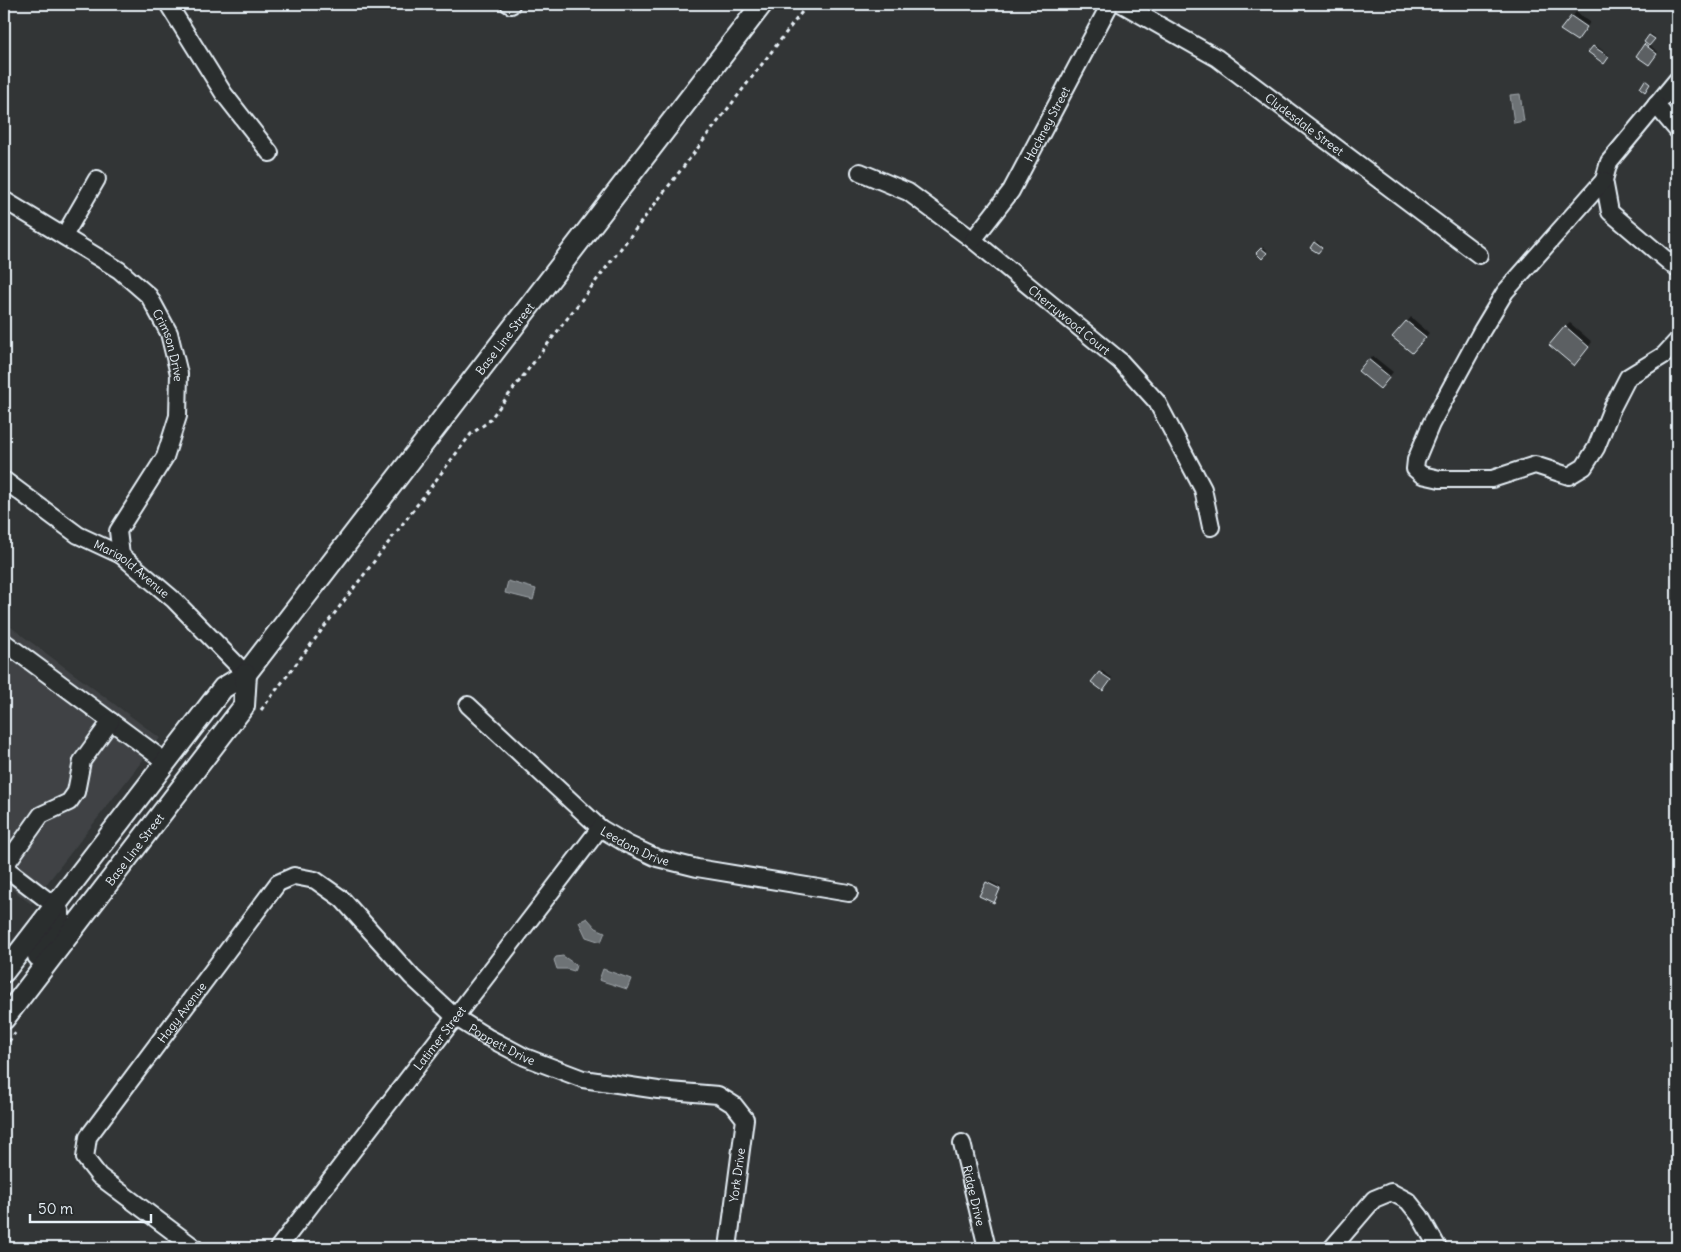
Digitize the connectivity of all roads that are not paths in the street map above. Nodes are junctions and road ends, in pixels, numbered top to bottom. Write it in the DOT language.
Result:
graph roads {
  1 [pos="168,4"];
  2 [pos="762,4"];
  3 [pos="1110,4"];
  4 [pos="1122,4"];
  5 [pos="1677,80"];
  6 [pos="1656,105"];
  7 [pos="1677,130"];
  8 [pos="270,153"];
  9 [pos="860,172"];
  10 [pos="96,179"];
  11 [pos="1604,180"];
  12 [pos="4,200"];
  13 [pos="64,236"];
  14 [pos="973,240"];
  15 [pos="1479,256"];
  16 [pos="1677,269"];
  17 [pos="1677,341"];
  18 [pos="4,480"];
  19 [pos="1211,528"];
  20 [pos="121,555"];
  21 [pos="4,642"];
  22 [pos="246,674"];
  23 [pos="468,705"];
  24 [pos="111,722"];
  25 [pos="166,762"];
  26 [pos="600,828"];
  27 [pos="4,867"];
  28 [pos="294,876"];
  29 [pos="849,893"];
  30 [pos="55,906"];
  31 [pos="4,972"];
  32 [pos="455,1017"];
  33 [pos="8,1023"];
  34 [pos="734,1105"];
  35 [pos="962,1143"];
  36 [pos="195,1248"];
  37 [pos="278,1248"];
  38 [pos="728,1248"];
  39 [pos="987,1248"];
  40 [pos="1332,1248"];
  41 [pos="1438,1248"];
  1 -- 8 [label="street"];
  2 -- 22 [label="main road, Base Line Street"];
  3 -- 14 [label="street, Hackney Street"];
  4 -- 15 [label="street, Clydesdale Street"];
  5 -- 6 [label="street"];
  6 -- 7 [label="street"];
  6 -- 11 [label="street"];
  9 -- 14 [label="street, Cherrywood Court"];
  10 -- 13 [label="street"];
  11 -- 16 [label="street"];
  11 -- 17 [label="street"];
  12 -- 13 [label="street, Crimson Drive"];
  13 -- 20 [label="street, Crimson Drive"];
  14 -- 19 [label="street, Cherrywood Court"];
  18 -- 20 [label="street, Marigold Avenue"];
  20 -- 22 [label="street, Marigold Avenue"];
  21 -- 24 [label="street"];
  22 -- 25 [label="main road, Base Line Street"];
  22 -- 33 [label="main road, Base Line Street"];
  23 -- 26 [label="street, Leedom Drive"];
  24 -- 25 [label="street"];
  24 -- 27 [label="street"];
  25 -- 30 [label="main road, Base Line Street"];
  26 -- 29 [label="street, Leedom Drive"];
  26 -- 32 [label="street, Latimer Street"];
  27 -- 30 [label="street"];
  28 -- 32 [label="street, Poppett Drive"];
  28 -- 36 [label="street, Hagy Avenue"];
  30 -- 31 [label="main road, Base Line Street"];
  30 -- 33 [label="main road"];
  32 -- 34 [label="street, Poppett Drive"];
  32 -- 37 [label="street, Latimer Street"];
  34 -- 38 [label="street, York Drive"];
  35 -- 39 [label="street, Ridge Drive"];
  40 -- 41 [label="street"];
}
